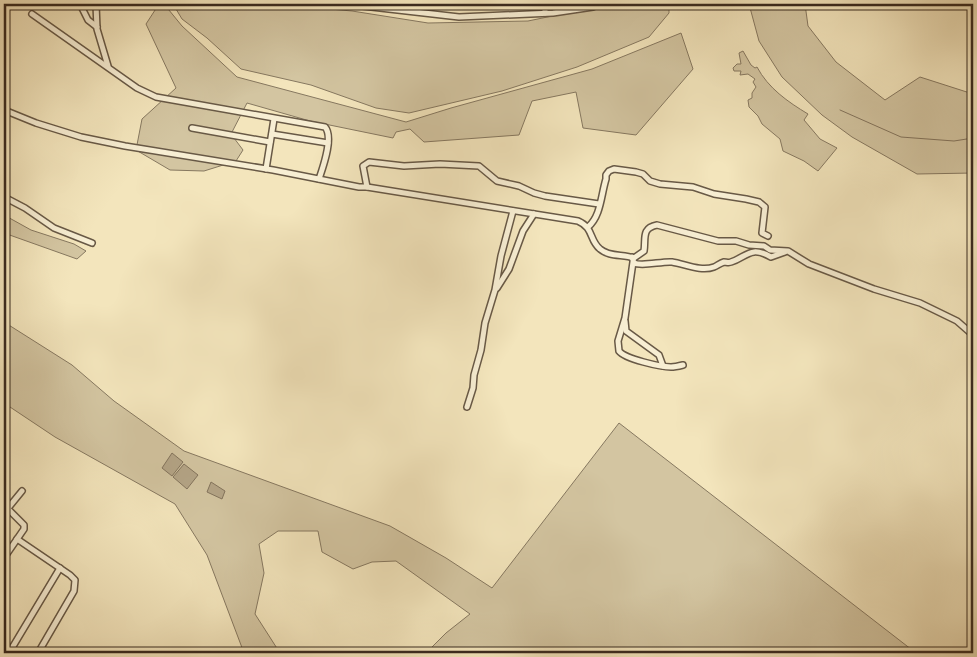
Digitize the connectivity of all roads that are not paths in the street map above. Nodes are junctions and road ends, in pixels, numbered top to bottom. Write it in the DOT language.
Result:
graph roads {
  1 [pos="80,4"];
  2 [pos="96,4"];
  3 [pos="345,4"];
  4 [pos="541,4"];
  5 [pos="598,4"];
  6 [pos="545,13"];
  7 [pos="32,14"];
  8 [pos="97,27"];
  9 [pos="108,66"];
  10 [pos="4,110"];
  11 [pos="274,119"];
  12 [pos="192,128"];
  13 [pos="272,134"];
  14 [pos="270,142"];
  15 [pos="328,143"];
  16 [pos="266,169"];
  17 [pos="319,179"];
  18 [pos="367,187"];
  19 [pos="4,197"];
  20 [pos="599,204"];
  21 [pos="513,211"];
  22 [pos="534,214"];
  23 [pos="588,228"];
  24 [pos="768,236"];
  25 [pos="92,243"];
  26 [pos="788,251"];
  27 [pos="632,260"];
  28 [pos="495,290"];
  29 [pos="625,318"];
  30 [pos="973,335"];
  31 [pos="683,365"];
  32 [pos="663,366"];
  33 [pos="467,407"];
  34 [pos="22,491"];
  35 [pos="6,510"];
  36 [pos="17,539"];
  37 [pos="4,558"];
  38 [pos="60,568"];
  39 [pos="9,653"];
  40 [pos="38,653"];
  1 -- 8 [label="street"];
  2 -- 8 [label="street"];
  3 -- 6 [label="street"];
  4 -- 6 [label="street"];
  5 -- 6 [label="street"];
  7 -- 9 [label="street"];
  8 -- 9 [label="street"];
  9 -- 11 [label="street"];
  10 -- 16 [label="street"];
  11 -- 13 [label="street"];
  11 -- 15 [label="street"];
  12 -- 14 [label="street"];
  13 -- 14 [label="street"];
  13 -- 15 [label="street"];
  14 -- 16 [label="street"];
  15 -- 17 [label="street"];
  16 -- 17 [label="street"];
  17 -- 18 [label="street"];
  18 -- 20 [label="street"];
  18 -- 21 [label="street"];
  19 -- 25 [label="street"];
  20 -- 23 [label="street"];
  20 -- 24 [label="street"];
  21 -- 22 [label="street"];
  21 -- 28 [label="street"];
  22 -- 23 [label="street"];
  22 -- 28 [label="street"];
  23 -- 27 [label="street"];
  26 -- 27 [label="street"];
  26 -- 27 [label="street"];
  26 -- 30 [label="street"];
  27 -- 29 [label="street"];
  28 -- 33 [label="street"];
  29 -- 32 [label="street"];
  29 -- 32 [label="street"];
  31 -- 32 [label="street"];
  34 -- 35 [label="street"];
  35 -- 36 [label="street"];
  36 -- 37 [label="street"];
  36 -- 38 [label="street"];
  38 -- 39 [label="street"];
  38 -- 40 [label="street"];
}
